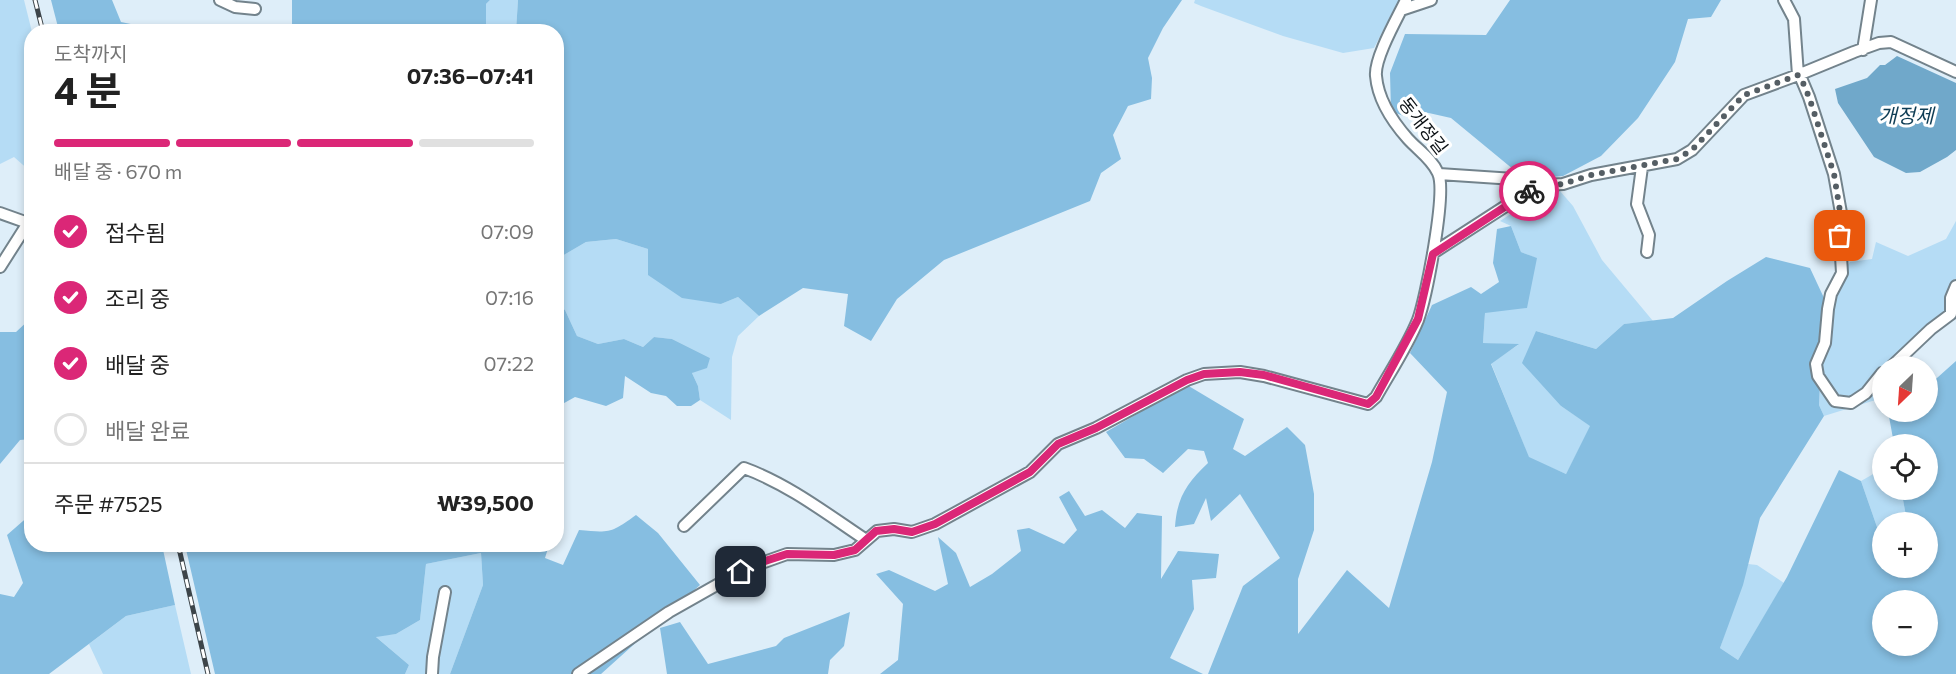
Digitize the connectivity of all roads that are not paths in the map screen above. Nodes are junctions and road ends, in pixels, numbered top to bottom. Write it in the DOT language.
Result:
graph roads {
  1 [pos="220,0"];
  2 [pos="1431,0"];
  3 [pos="1784,0"];
  4 [pos="1871,0"];
  5 [pos="1403,5"];
  6 [pos="255,9"];
  7 [pos="1863,50"];
  8 [pos="1956,72"];
  9 [pos="1798,75"];
  10 [pos="1642,167"];
  11 [pos="1439,174"];
  12 [pos="1545,185"];
  13 [pos="0,213"];
  14 [pos="24,222"];
  15 [pos="24,229"];
  16 [pos="1647,252"];
  17 [pos="1433,254"];
  18 [pos="0,267"];
  19 [pos="1956,286"];
  20 [pos="1903,356"];
  21 [pos="1872,386"];
  22 [pos="684,526"];
  23 [pos="866,540"];
  24 [pos="445,592"];
  25 [pos="432,674"];
  26 [pos="578,674"];
  1 -- 6 [label="street"];
  2 -- 5 [label="street"];
  3 -- 9 [label="street"];
  4 -- 7 [label="street"];
  5 -- 11 [label="street, 동개정길"];
  7 -- 8 [label="street"];
  7 -- 9 [label="street"];
  9 -- 10 [label="street"];
  9 -- 21 [label="street"];
  10 -- 12 [label="street"];
  10 -- 16 [label="street"];
  11 -- 12 [label="street"];
  11 -- 17 [label="street, 동개정길"];
  12 -- 17 [label="street"];
  13 -- 14 [label="street"];
  15 -- 18 [label="street"];
  17 -- 23 [label="street, 동개정길"];
  19 -- 20 [label="street"];
  22 -- 23 [label="street"];
  23 -- 26 [label="street, 동개정길"];
  24 -- 25 [label="street"];
}
